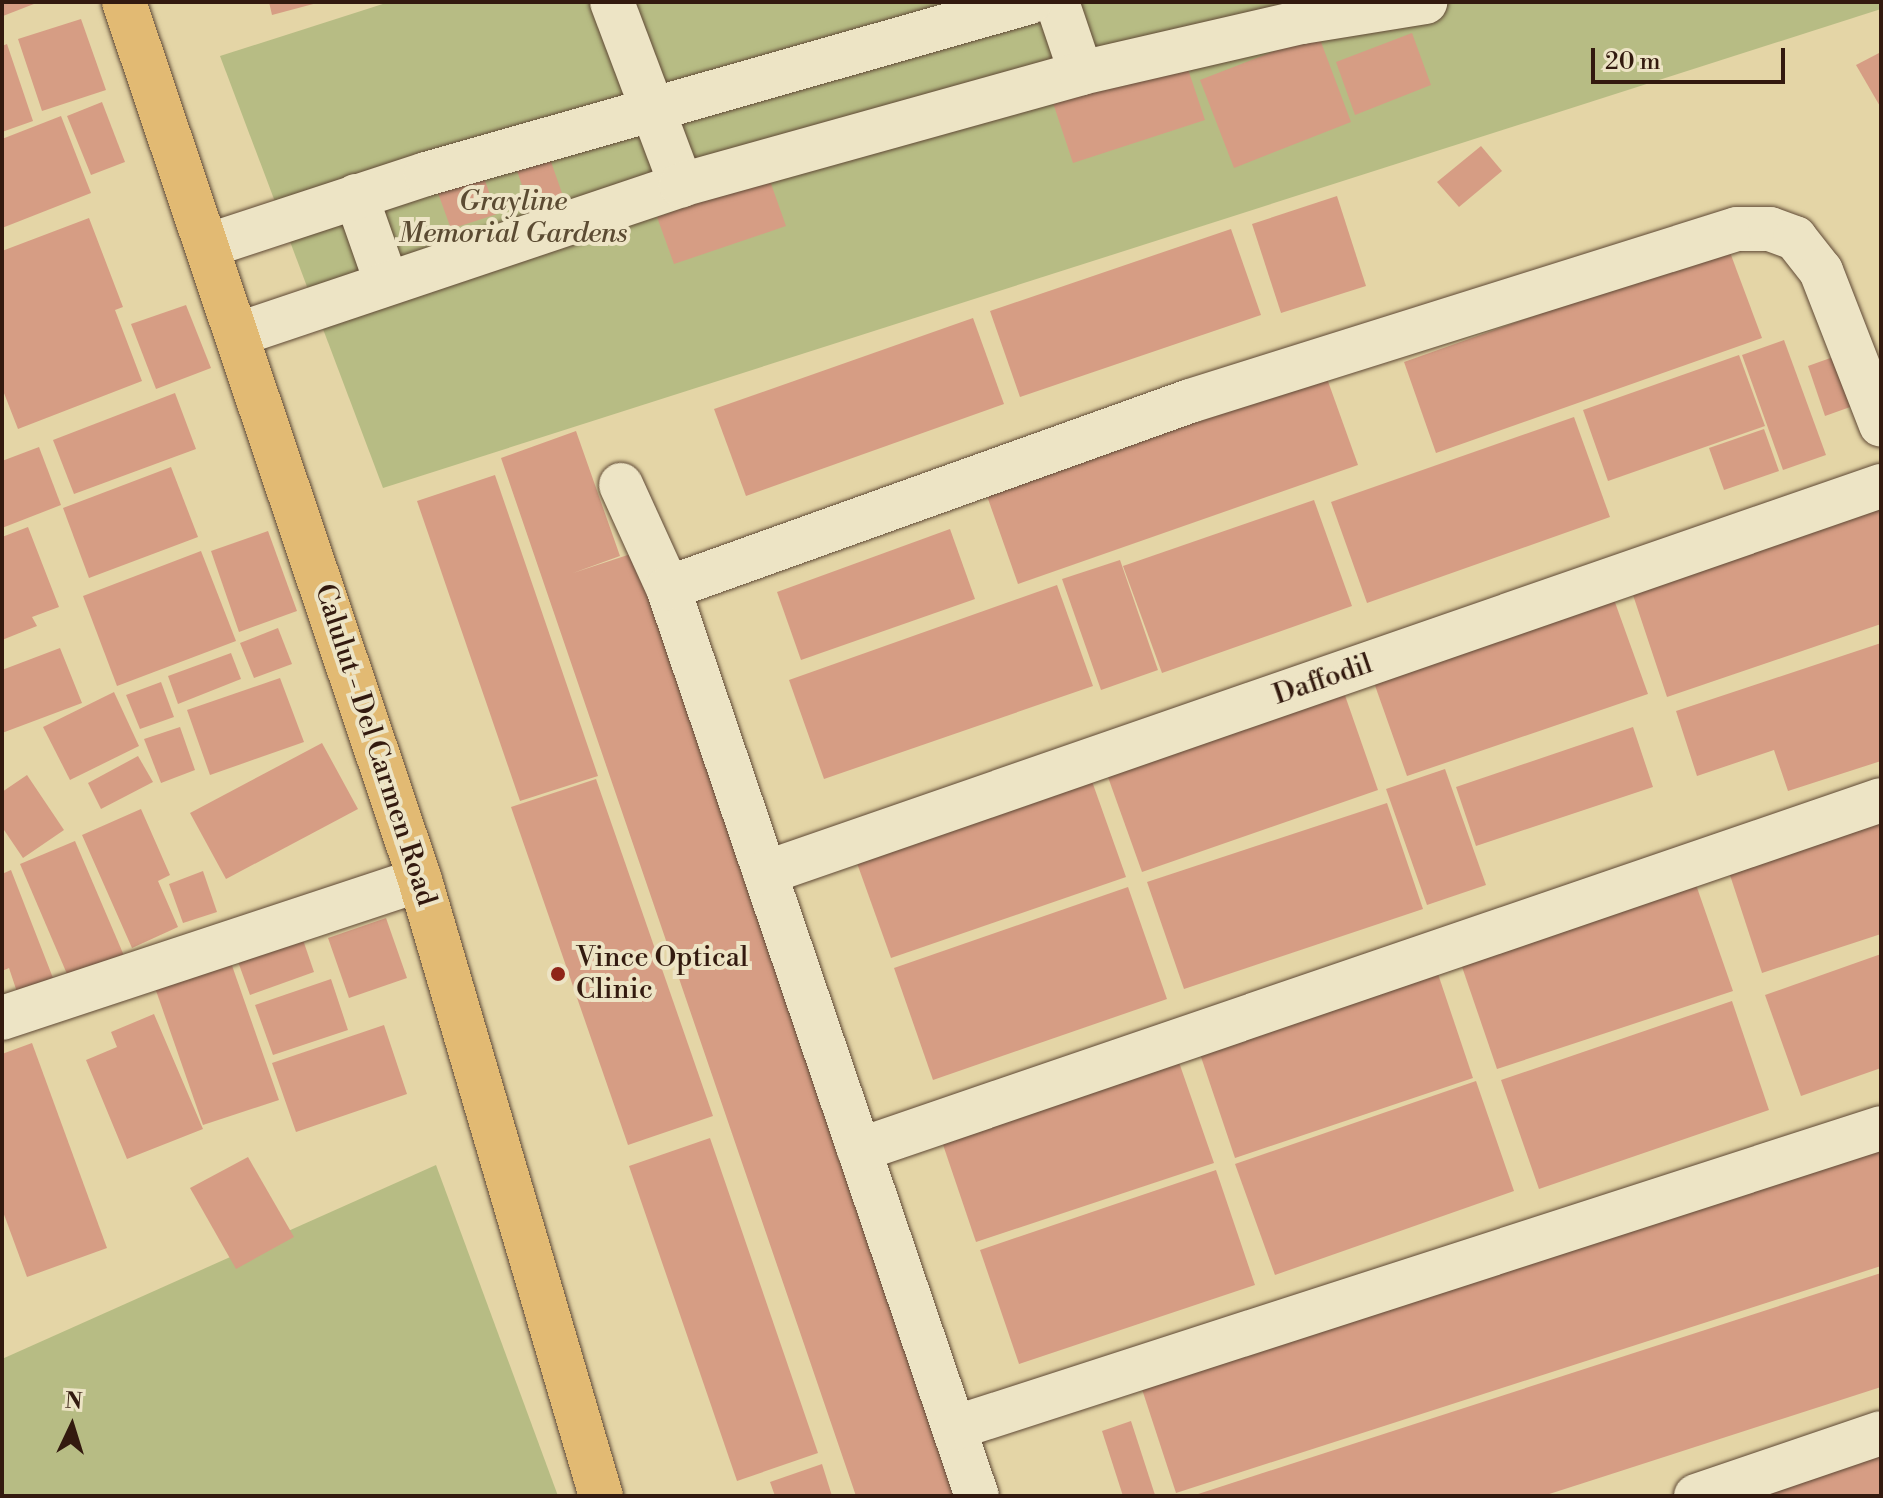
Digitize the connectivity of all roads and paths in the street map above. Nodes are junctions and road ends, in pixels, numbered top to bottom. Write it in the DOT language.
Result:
graph roads {
  1 [pos="124,2"];
  2 [pos="612,2"];
  3 [pos="1030,2"];
  4 [pos="1057,2"];
  5 [pos="1425,2"];
  6 [pos="1298,12"];
  7 [pos="1081,73"];
  8 [pos="651,107"];
  9 [pos="681,185"];
  10 [pos="356,196"];
  11 [pos="210,245"];
  12 [pos="386,281"];
  13 [pos="239,334"];
  14 [pos="1881,425"];
  15 [pos="621,485"];
  16 [pos="1881,486"];
  17 [pos="668,588"];
  18 [pos="1881,800"];
  19 [pos="765,873"];
  20 [pos="420,880"];
  21 [pos="2,1018"];
  22 [pos="1881,1128"];
  23 [pos="859,1150"];
  24 [pos="954,1428"];
  25 [pos="1881,1433"];
  26 [pos="601,1496"];
  27 [pos="977,1496"];
  28 [pos="1696,1496"];
  1 -- 11 [label="main road, Calulut - Del Carmen Road"];
  2 -- 8 [label="street"];
  3 -- 8 [label="street"];
  4 -- 7 [label="street"];
  5 -- 6 [label="street"];
  6 -- 7 [label="street"];
  7 -- 9 [label="street"];
  8 -- 9 [label="street"];
  8 -- 10 [label="street"];
  9 -- 12 [label="street"];
  10 -- 11 [label="street"];
  10 -- 12 [label="street"];
  11 -- 13 [label="main road, Calulut - Del Carmen Road"];
  12 -- 13 [label="street"];
  13 -- 20 [label="main road, Calulut - Del Carmen Road"];
  14 -- 17 [label="street"];
  15 -- 17 [label="street"];
  16 -- 19 [label="street, Daffodil"];
  17 -- 19 [label="street"];
  18 -- 23 [label="street"];
  19 -- 23 [label="street"];
  20 -- 21 [label="street"];
  20 -- 26 [label="main road, Calulut - Del Carmen Road"];
  22 -- 24 [label="street"];
  23 -- 24 [label="street"];
  24 -- 27 [label="street"];
  25 -- 28 [label="street"];
}
